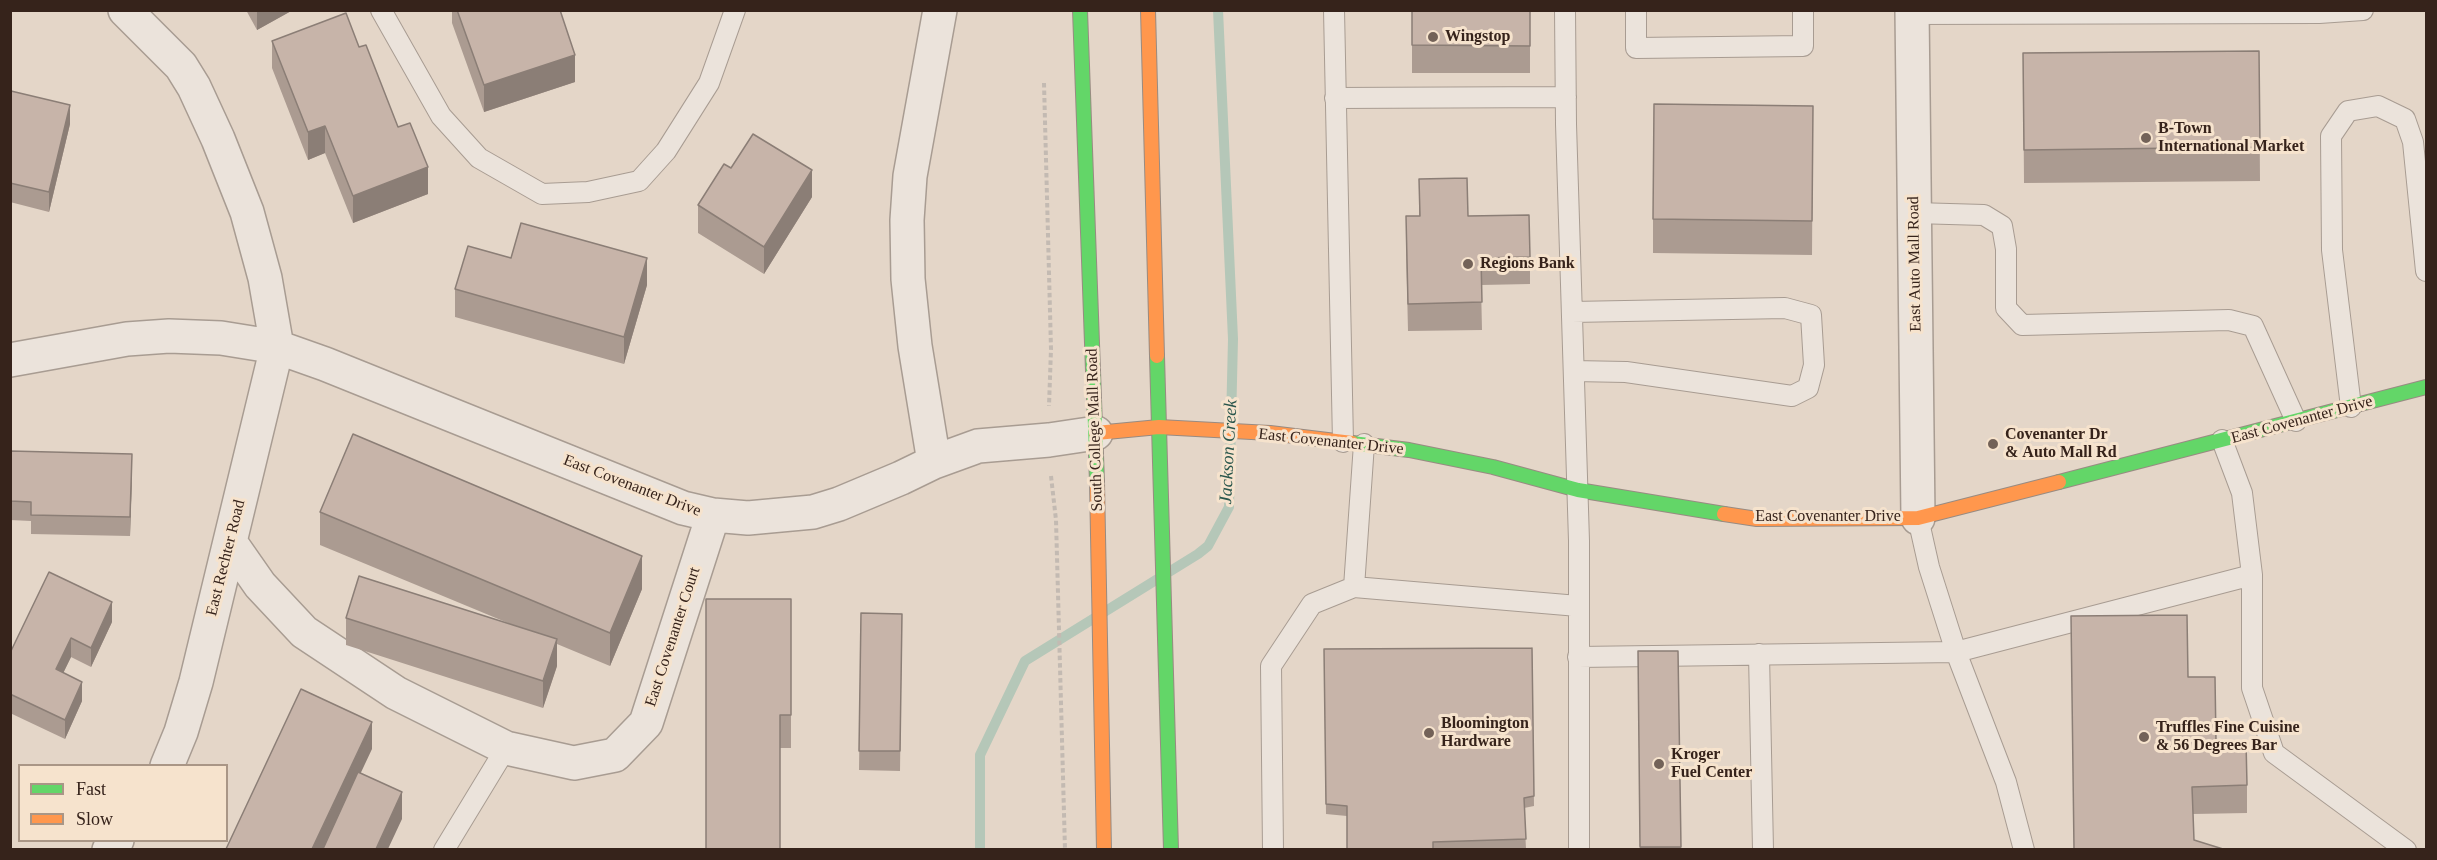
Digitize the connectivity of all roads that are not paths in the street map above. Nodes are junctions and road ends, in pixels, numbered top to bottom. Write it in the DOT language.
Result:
graph roads {
  1 [pos="125,10"];
  2 [pos="381,10"];
  3 [pos="735,10"];
  4 [pos="940,10"];
  5 [pos="1080,10"];
  6 [pos="1148,10"];
  7 [pos="1334,10"];
  8 [pos="1565,10"];
  9 [pos="1636,10"];
  10 [pos="1803,10"];
  11 [pos="2363,10"];
  12 [pos="1912,12"];
  13 [pos="1566,97"];
  14 [pos="1335,98"];
  15 [pos="1915,213"];
  16 [pos="2426,265"];
  17 [pos="2427,271"];
  18 [pos="1572,312"];
  19 [pos="277,347"];
  20 [pos="10,360"];
  21 [pos="1574,371"];
  22 [pos="2427,387"];
  23 [pos="2351,407"];
  24 [pos="2296,421"];
  25 [pos="1159,426"];
  26 [pos="1096,433"];
  27 [pos="2222,440"];
  28 [pos="1343,442"];
  29 [pos="1364,444"];
  30 [pos="934,462"];
  31 [pos="1578,490"];
  32 [pos="713,516"];
  33 [pos="1918,518"];
  34 [pos="230,542"];
  35 [pos="2252,575"];
  36 [pos="1354,586"];
  37 [pos="1578,606"];
  38 [pos="1956,652"];
  39 [pos="1759,654"];
  40 [pos="1578,657"];
  41 [pos="506,748"];
  42 [pos="167,764"];
  43 [pos="444,849"];
  44 [pos="1104,849"];
  45 [pos="1172,849"];
  46 [pos="1273,849"];
  47 [pos="1579,849"];
  48 [pos="1763,849"];
  49 [pos="2024,849"];
  50 [pos="2406,849"];
  1 -- 19 [label="street"];
  2 -- 3 [label="lane"];
  4 -- 30 [label="street"];
  5 -- 26 [label="main road, South College Mall Road"];
  6 -- 25 [label="main road"];
  7 -- 14 [label="lane"];
  8 -- 13 [label="lane"];
  9 -- 10 [label="lane"];
  11 -- 12 [label="lane"];
  12 -- 15 [label="street, East Auto Mall Road"];
  13 -- 14 [label="lane"];
  13 -- 18 [label="lane"];
  14 -- 28 [label="lane"];
  15 -- 24 [label="lane"];
  15 -- 33 [label="street, East Auto Mall Road"];
  16 -- 17 [label="lane"];
  16 -- 23 [label="lane"];
  18 -- 21 [label="lane"];
  18 -- 21 [label="lane"];
  19 -- 20 [label="street, East Covenanter Drive"];
  19 -- 32 [label="street, East Covenanter Drive"];
  19 -- 34 [label="street, East Rechter Road"];
  21 -- 31 [label="lane"];
  22 -- 23 [label="main road, East Covenanter Drive"];
  23 -- 24 [label="main road, East Covenanter Drive"];
  24 -- 27 [label="main road, East Covenanter Drive"];
  25 -- 26 [label="main road, East Covenanter Drive"];
  25 -- 28 [label="main road, East Covenanter Drive"];
  25 -- 45 [label="main road"];
  26 -- 30 [label="street, East Covenanter Drive"];
  26 -- 44 [label="main road, South College Mall Road"];
  27 -- 33 [label="main road, East Covenanter Drive"];
  27 -- 35 [label="lane"];
  28 -- 29 [label="main road, East Covenanter Drive"];
  29 -- 31 [label="main road, East Covenanter Drive"];
  29 -- 36 [label="lane"];
  30 -- 32 [label="street, East Covenanter Drive"];
  31 -- 33 [label="main road, East Covenanter Drive"];
  31 -- 37 [label="lane"];
  32 -- 41 [label="street, East Covenanter Court"];
  33 -- 38 [label="lane"];
  34 -- 41 [label="street, East Covenanter Court"];
  34 -- 42 [label="street, East Rechter Road"];
  35 -- 38 [label="lane"];
  35 -- 50 [label="lane"];
  36 -- 37 [label="lane"];
  36 -- 46 [label="lane"];
  37 -- 40 [label="lane"];
  38 -- 39 [label="lane"];
  38 -- 49 [label="lane"];
  39 -- 40 [label="lane"];
  39 -- 48 [label="lane"];
  40 -- 47 [label="lane"];
  41 -- 43 [label="lane"];
}
